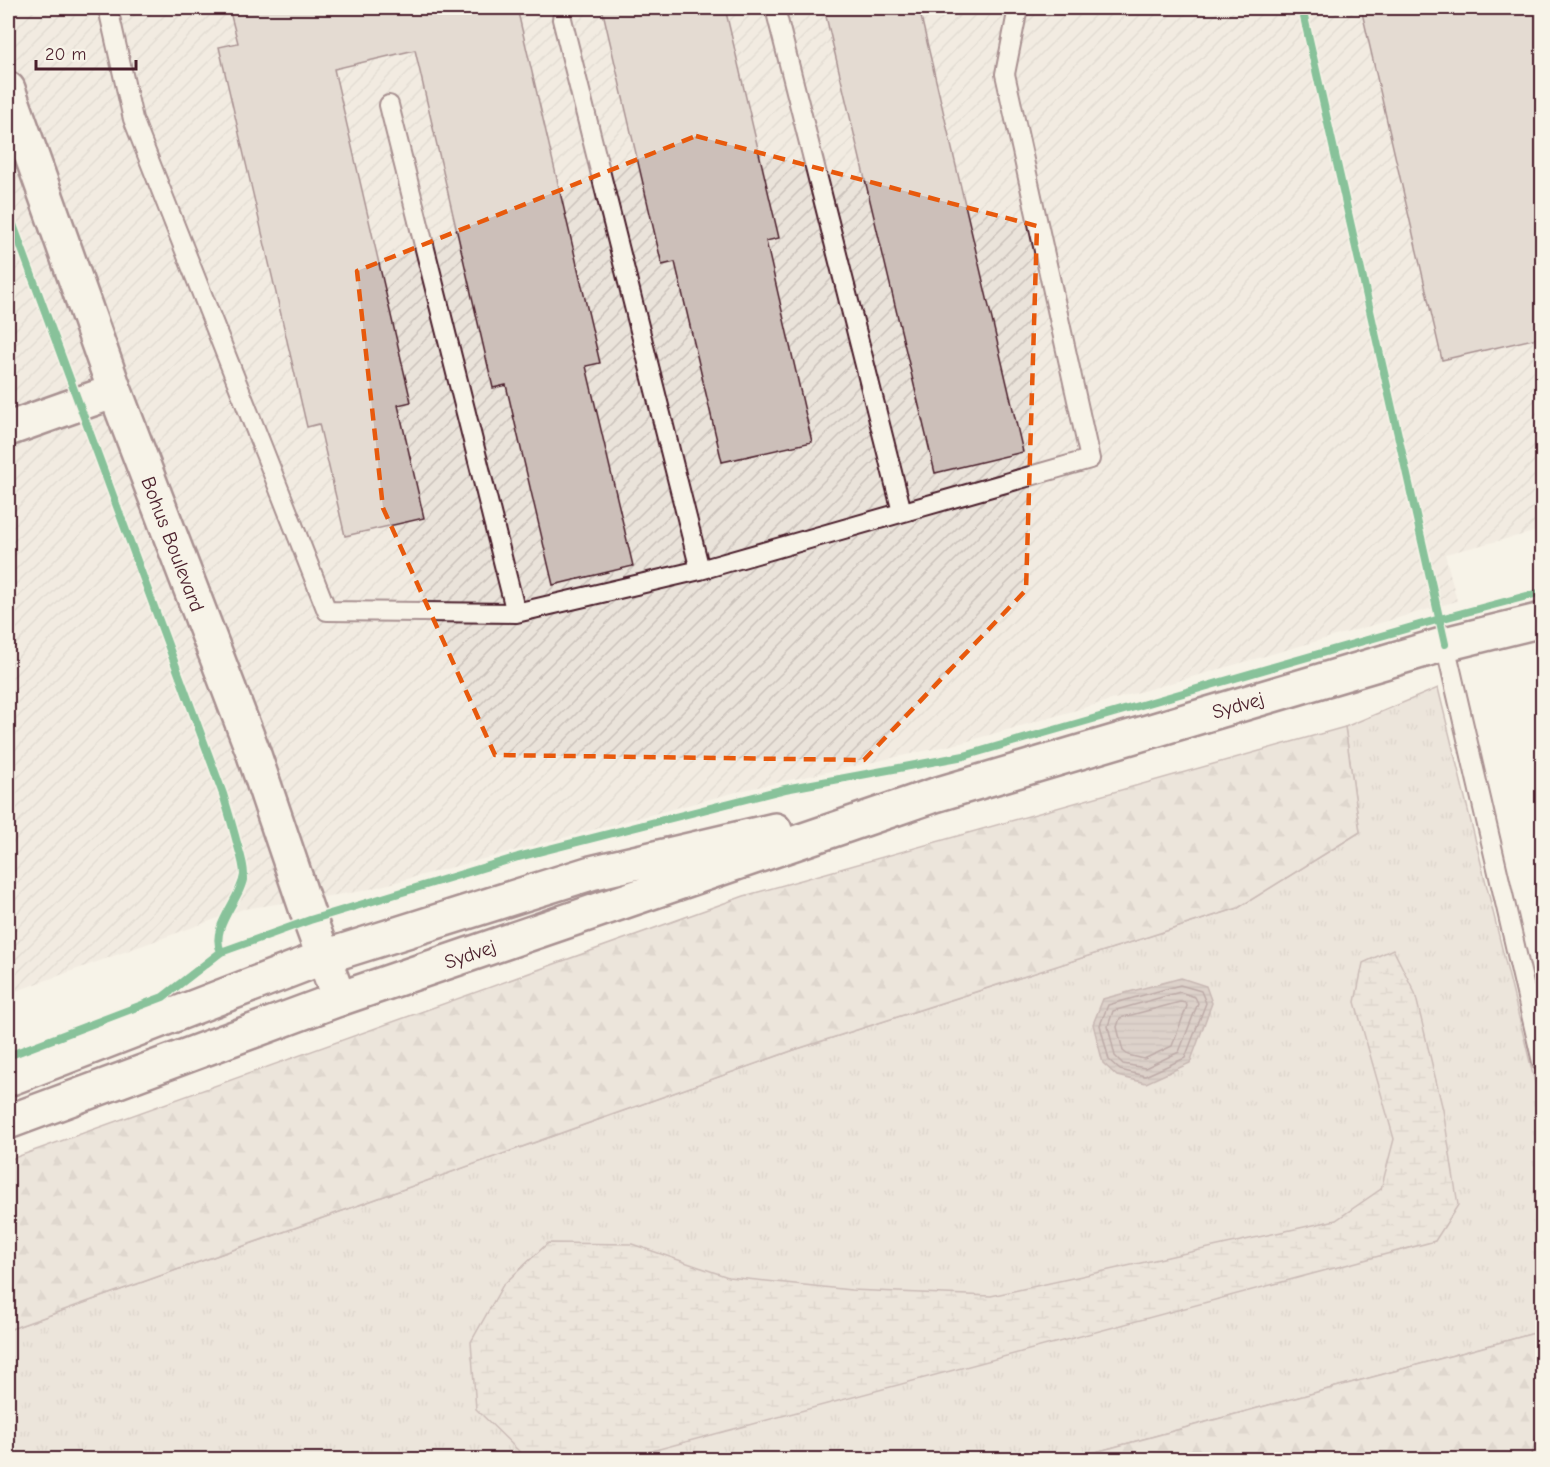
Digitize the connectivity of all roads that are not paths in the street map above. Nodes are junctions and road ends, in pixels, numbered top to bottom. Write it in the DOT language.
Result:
graph roads {
  1 [pos="108,8"];
  2 [pos="775,8"];
  3 [pos="1018,8"];
  4 [pos="562,19"];
  5 [pos="8,89"];
  6 [pos="389,105"];
  7 [pos="115,391"];
  8 [pos="8,429"];
  9 [pos="902,512"];
  10 [pos="700,570"];
  11 [pos="516,614"];
  12 [pos="1542,620"];
  13 [pos="1445,644"];
  14 [pos="935,795"];
  15 [pos="324,957"];
  16 [pos="339,999"];
  17 [pos="1542,1062"];
  18 [pos="8,1079"];
  19 [pos="8,1122"];
  1 -- 11 [label="lane"];
  2 -- 9 [label="lane"];
  3 -- 9 [label="lane"];
  4 -- 10 [label="lane"];
  5 -- 7 [label="main road, Bohus Boulevard"];
  6 -- 11 [label="lane"];
  7 -- 8 [label="main road"];
  7 -- 15 [label="main road, Bohus Boulevard"];
  9 -- 10 [label="lane"];
  10 -- 11 [label="lane"];
  12 -- 13 [label="main road, Sydvej"];
  13 -- 14 [label="main road, Sydvej"];
  13 -- 17 [label="lane"];
  14 -- 15 [label="main road, Sydvej"];
  14 -- 16 [label="main road, Sydvej"];
  15 -- 16 [label="main road, Bohus Boulevard"];
  15 -- 18 [label="main road, Sydvej"];
  16 -- 19 [label="main road, Sydvej"];
}
